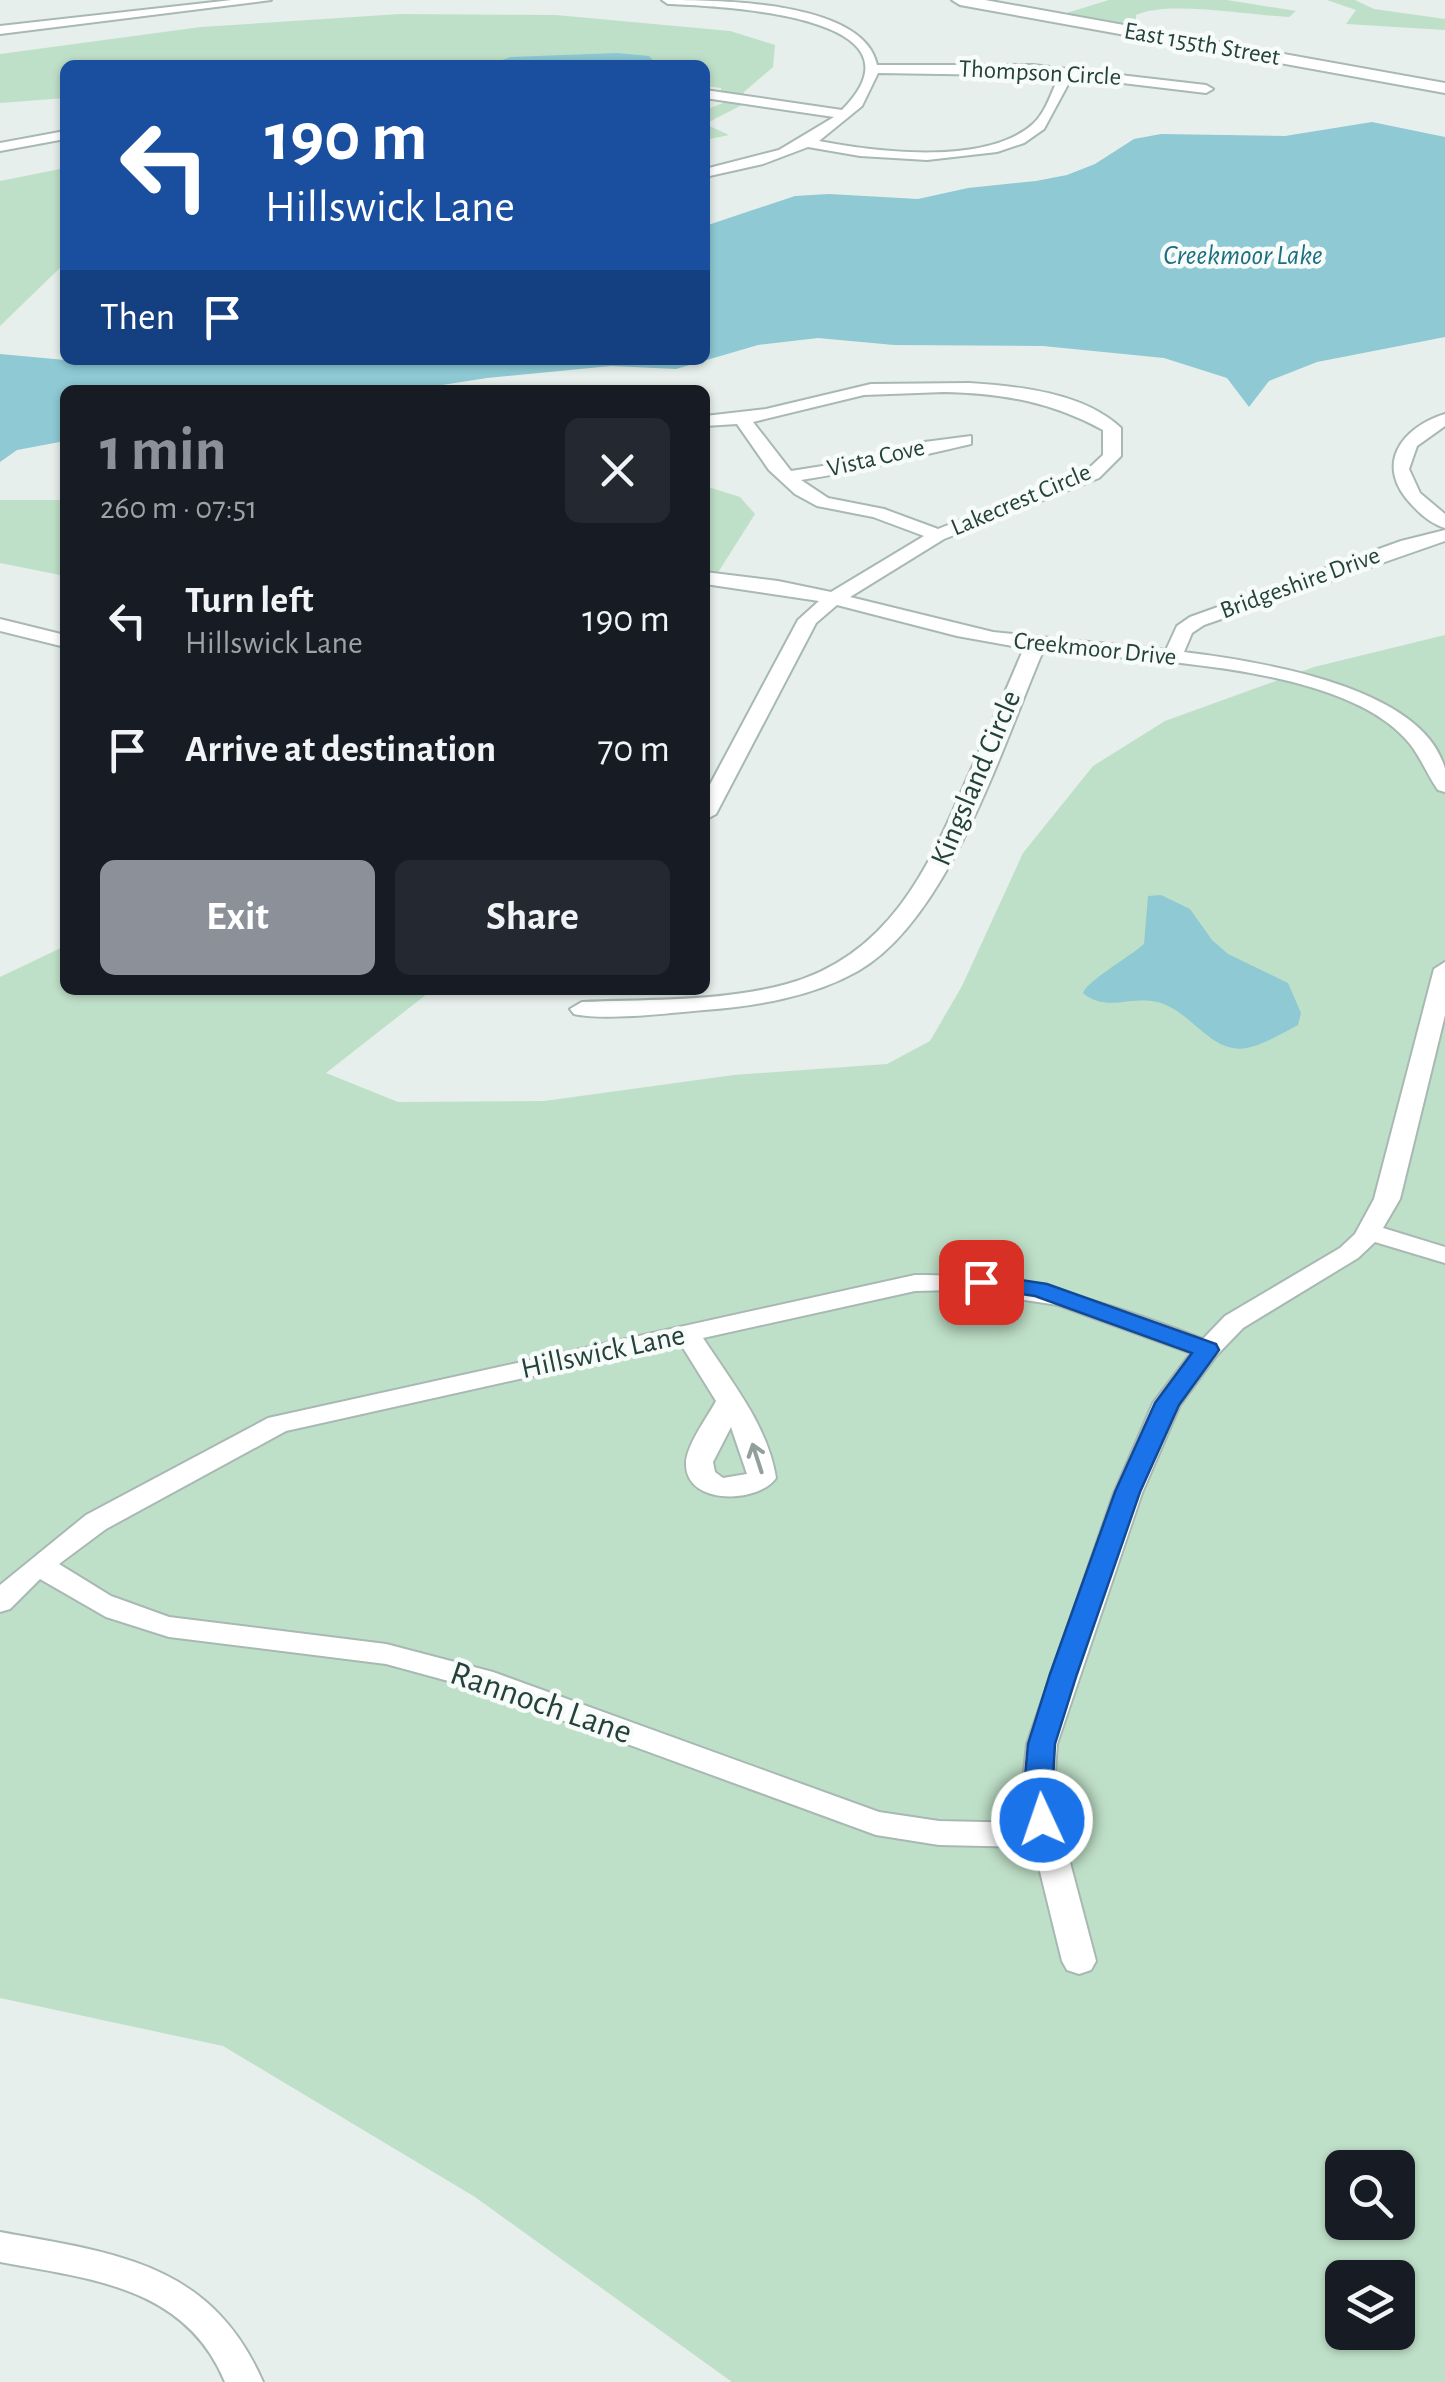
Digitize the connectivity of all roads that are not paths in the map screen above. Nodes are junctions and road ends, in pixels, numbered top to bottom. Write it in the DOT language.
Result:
graph roads {
  1 [pos="265,0"];
  2 [pos="668,0"];
  3 [pos="960,0"];
  4 [pos="234,1"];
  5 [pos="0,30"];
  6 [pos="874,68"];
  7 [pos="1068,72"];
  8 [pos="1445,88"];
  9 [pos="1206,89"];
  10 [pos="710,95"];
  11 [pos="846,115"];
  12 [pos="60,136"];
  13 [pos="807,143"];
  14 [pos="0,148"];
  15 [pos="742,166"];
  16 [pos="710,172"];
  17 [pos="710,183"];
  18 [pos="1445,419"];
  19 [pos="744,421"];
  20 [pos="710,422"];
  21 [pos="964,440"];
  22 [pos="787,477"];
  23 [pos="1445,523"];
  24 [pos="938,535"];
  25 [pos="1445,535"];
  26 [pos="710,578"];
  27 [pos="833,599"];
  28 [pos="0,625"];
  29 [pos="60,640"];
  30 [pos="1034,646"];
  31 [pos="1173,656"];
  32 [pos="1445,786"];
  33 [pos="710,805"];
  34 [pos="1445,970"];
  35 [pos="710,994"];
  36 [pos="690,996"];
  37 [pos="582,1009"];
  38 [pos="1369,1232"];
  39 [pos="1445,1255"];
  40 [pos="687,1334"];
  41 [pos="1207,1350"];
  42 [pos="729,1402"];
  43 [pos="35,1569"];
  44 [pos="0,1584"];
  45 [pos="0,1602"];
  46 [pos="1045,1835"];
  47 [pos="1078,1961"];
  48 [pos="0,2248"];
  49 [pos="244,2382"];
  1 -- 4 [label="street"];
  2 -- 6 [label="street"];
  3 -- 8 [label="street, East 155th Street"];
  4 -- 5 [label="street"];
  6 -- 7 [label="street, Thompson Circle"];
  6 -- 11 [label="street"];
  7 -- 9 [label="street, Thompson Circle"];
  7 -- 13 [label="street"];
  10 -- 11 [label="street"];
  11 -- 13 [label="street"];
  12 -- 14 [label="street"];
  13 -- 15 [label="street"];
  15 -- 16 [label="street"];
  15 -- 17 [label="street"];
  18 -- 23 [label="street"];
  19 -- 20 [label="street, Lakecrest Circle"];
  19 -- 22 [label="street, Lakecrest Circle"];
  19 -- 24 [label="street, Lakecrest Circle"];
  21 -- 22 [label="street, Vista Cove"];
  22 -- 24 [label="street, Lakecrest Circle"];
  24 -- 27 [label="street, Lakecrest Circle"];
  25 -- 31 [label="street, Bridgeshire Drive"];
  26 -- 27 [label="street, Creekmoor Drive"];
  27 -- 30 [label="street, Creekmoor Drive"];
  27 -- 33 [label="street, Lakecrest Circle"];
  28 -- 29 [label="street"];
  30 -- 31 [label="street, Creekmoor Drive"];
  30 -- 35 [label="street, Kingsland Circle"];
  31 -- 32 [label="street, Creekmoor Drive"];
  34 -- 38 [label="street"];
  36 -- 37 [label="street, Kingsland Circle"];
  38 -- 39 [label="street"];
  38 -- 41 [label="street"];
  40 -- 41 [label="street, Hillswick Lane"];
  40 -- 42 [label="street"];
  40 -- 43 [label="street, Hillswick Lane"];
  41 -- 46 [label="street"];
  43 -- 44 [label="street"];
  43 -- 45 [label="street"];
  43 -- 46 [label="street, Rannoch Lane"];
  46 -- 47 [label="street"];
  48 -- 49 [label="street"];
}
